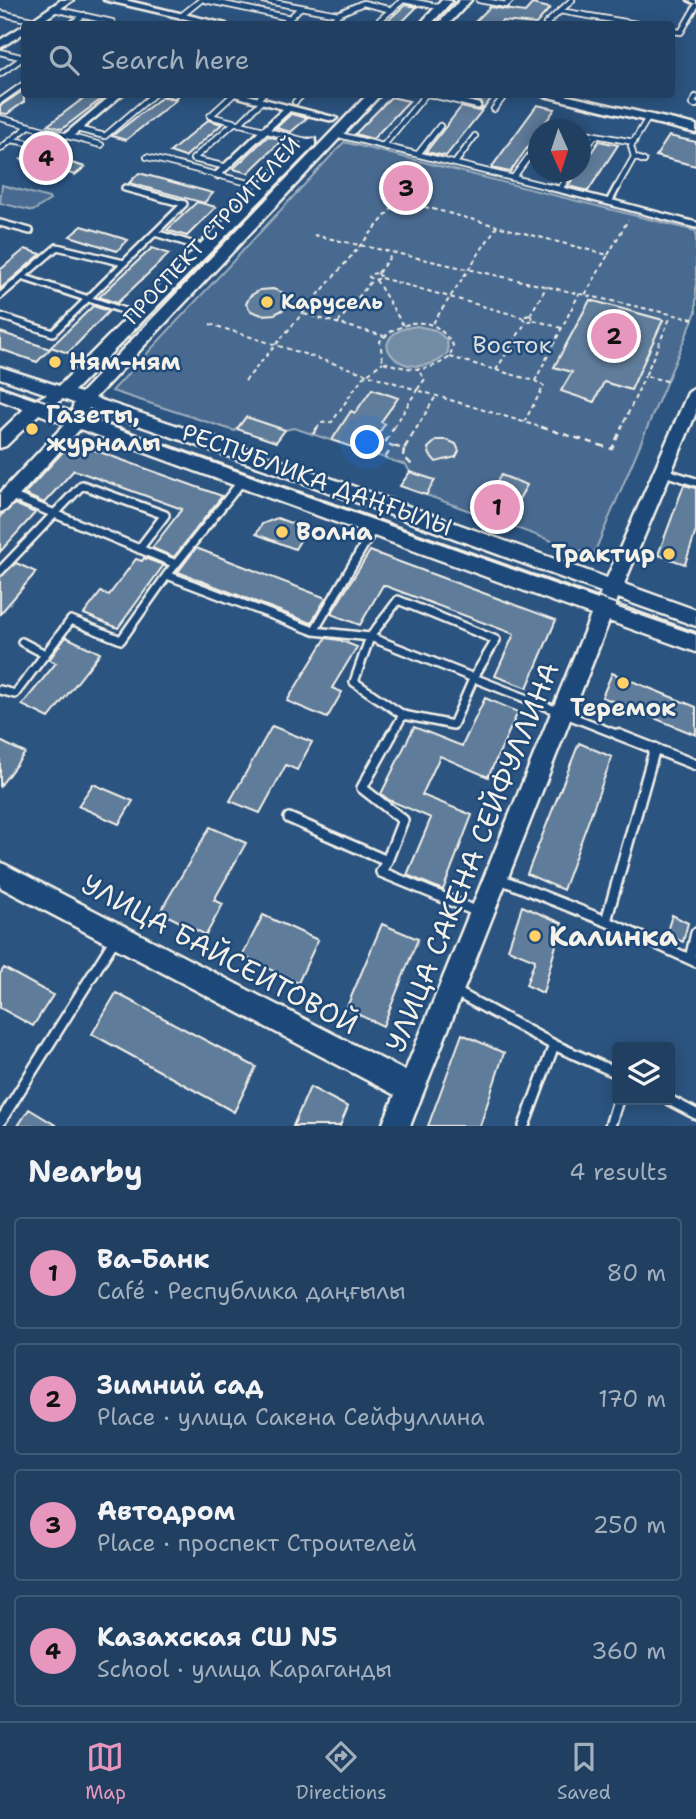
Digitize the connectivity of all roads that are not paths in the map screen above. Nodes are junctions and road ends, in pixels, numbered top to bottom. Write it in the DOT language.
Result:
graph roads {
  1 [pos="68,0"];
  2 [pos="109,0"];
  3 [pos="203,0"];
  4 [pos="262,0"];
  5 [pos="404,0"];
  6 [pos="466,0"];
  7 [pos="479,0"];
  8 [pos="511,0"];
  9 [pos="572,0"];
  10 [pos="695,2"];
  11 [pos="140,3"];
  12 [pos="444,4"];
  13 [pos="300,8"];
  14 [pos="54,9"];
  15 [pos="392,10"];
  16 [pos="560,11"];
  17 [pos="0,13"];
  18 [pos="338,14"];
  19 [pos="84,15"];
  20 [pos="181,16"];
  21 [pos="290,18"];
  22 [pos="26,21"];
  23 [pos="36,21"];
  24 [pos="75,21"];
  25 [pos="108,21"];
  26 [pos="206,21"];
  27 [pos="287,21"];
  28 [pos="333,21"];
  29 [pos="379,21"];
  30 [pos="428,21"];
  31 [pos="448,21"];
  32 [pos="549,21"];
  33 [pos="619,21"];
  34 [pos="21,31"];
  35 [pos="675,31"];
  36 [pos="0,44"];
  37 [pos="0,52"];
  38 [pos="21,56"];
  39 [pos="21,59"];
  40 [pos="0,74"];
  41 [pos="21,86"];
  42 [pos="696,97"];
  43 [pos="114,98"];
  44 [pos="149,98"];
  45 [pos="229,98"];
  46 [pos="261,98"];
  47 [pos="299,98"];
  48 [pos="354,98"];
  49 [pos="371,98"];
  50 [pos="424,98"];
  51 [pos="444,98"];
  52 [pos="503,98"];
  53 [pos="560,98"];
  54 [pos="0,101"];
  55 [pos="295,102"];
  56 [pos="696,105"];
  57 [pos="478,106"];
  58 [pos="494,109"];
  59 [pos="286,111"];
  60 [pos="333,118"];
  61 [pos="648,118"];
  62 [pos="3,119"];
  63 [pos="237,123"];
  64 [pos="0,125"];
  65 [pos="29,126"];
  66 [pos="440,127"];
  67 [pos="77,129"];
  68 [pos="696,129"];
  69 [pos="266,131"];
  70 [pos="334,134"];
  71 [pos="591,134"];
  72 [pos="475,135"];
  73 [pos="595,135"];
  74 [pos="68,136"];
  75 [pos="12,140"];
  76 [pos="591,141"];
  77 [pos="310,142"];
  78 [pos="634,142"];
  79 [pos="39,145"];
  80 [pos="101,145"];
  81 [pos="383,146"];
  82 [pos="0,149"];
  83 [pos="418,154"];
  84 [pos="147,157"];
  85 [pos="634,157"];
  86 [pos="528,158"];
  87 [pos="643,161"];
  88 [pos="455,163"];
  89 [pos="227,167"];
  90 [pos="218,175"];
  91 [pos="513,178"];
  92 [pos="564,182"];
  93 [pos="264,187"];
  94 [pos="125,188"];
  95 [pos="559,189"];
  96 [pos="610,202"];
  97 [pos="0,223"];
  98 [pos="696,225"];
  99 [pos="30,231"];
  100 [pos="155,233"];
  101 [pos="204,248"];
  102 [pos="124,263"];
  103 [pos="23,277"];
  104 [pos="0,296"];
  105 [pos="87,300"];
  106 [pos="137,315"];
  107 [pos="0,316"];
  108 [pos="0,372"];
  109 [pos="62,393"];
  110 [pos="696,393"];
  111 [pos="0,394"];
  112 [pos="84,400"];
  113 [pos="36,407"];
  114 [pos="76,422"];
  115 [pos="0,442"];
  116 [pos="664,472"];
  117 [pos="243,480"];
  118 [pos="696,482"];
  119 [pos="5,500"];
  120 [pos="53,513"];
  121 [pos="374,527"];
  122 [pos="139,549"];
  123 [pos="176,564"];
  124 [pos="0,570"];
  125 [pos="167,575"];
  126 [pos="608,600"];
  127 [pos="696,618"];
  128 [pos="314,631"];
  129 [pos="370,637"];
  130 [pos="22,642"];
  131 [pos="696,644"];
  132 [pos="45,653"];
  133 [pos="474,677"];
  134 [pos="0,690"];
  135 [pos="562,711"];
  136 [pos="403,715"];
  137 [pos="655,748"];
  138 [pos="696,765"];
  139 [pos="289,818"];
  140 [pos="387,861"];
  141 [pos="0,874"];
  142 [pos="496,877"];
  143 [pos="481,914"];
  144 [pos="606,921"];
  145 [pos="696,933"];
  146 [pos="117,936"];
  147 [pos="693,960"];
  148 [pos="449,989"];
  149 [pos="554,1045"];
  150 [pos="612,1071"];
  151 [pos="411,1089"];
  152 [pos="675,1103"];
  153 [pos="616,1105"];
  154 [pos="696,1114"];
  155 [pos="0,1122"];
  156 [pos="396,1126"];
  157 [pos="524,1126"];
  158 [pos="610,1126"];
  1 -- 14 [label="street"];
  2 -- 11 [label="street"];
  3 -- 20 [label="lane"];
  3 -- 21 [label="lane"];
  4 -- 13 [label="lane"];
  5 -- 12 [label="lane"];
  5 -- 15 [label="lane"];
  6 -- 31 [label="street"];
  7 -- 8 [label="lane"];
  9 -- 16 [label="lane"];
  10 -- 35 [label="lane"];
  11 -- 20 [label="street"];
  12 -- 30 [label="street"];
  13 -- 18 [label="lane"];
  13 -- 21 [label="lane"];
  14 -- 19 [label="lane"];
  14 -- 23 [label="street"];
  15 -- 18 [label="lane"];
  15 -- 29 [label="lane"];
  16 -- 32 [label="lane"];
  16 -- 33 [label="lane"];
  17 -- 22 [label="lane"];
  18 -- 28 [label="lane"];
  19 -- 24 [label="lane"];
  19 -- 25 [label="lane"];
  20 -- 26 [label="street"];
  21 -- 27 [label="lane"];
  34 -- 36 [label="street"];
  37 -- 38 [label="lane"];
  39 -- 40 [label="lane"];
  41 -- 54 [label="lane"];
  42 -- 56 [label="lane"];
  43 -- 67 [label="street"];
  44 -- 67 [label="lane"];
  45 -- 63 [label="lane"];
  46 -- 60 [label="street"];
  46 -- 63 [label="lane"];
  47 -- 55 [label="lane"];
  48 -- 60 [label="street, ПРОСПЕКТ СТРОИТЕЛЕЙ"];
  49 -- 70 [label="street, ПРОСПЕКТ СТРОИТЕЛЕЙ"];
  50 -- 81 [label="lane"];
  51 -- 57 [label="lane"];
  52 -- 58 [label="lane"];
  53 -- 61 [label="street"];
  59 -- 69 [label="street"];
  60 -- 77 [label="street, ПРОСПЕКТ СТРОИТЕЛЕЙ"];
  61 -- 68 [label="street"];
  61 -- 78 [label="lane"];
  62 -- 64 [label="lane"];
  62 -- 65 [label="lane"];
  63 -- 69 [label="lane"];
  63 -- 89 [label="lane"];
  65 -- 74 [label="lane"];
  65 -- 75 [label="lane"];
  66 -- 83 [label="lane"];
  67 -- 74 [label="street"];
  69 -- 77 [label="lane"];
  69 -- 89 [label="street"];
  70 -- 81 [label="lane"];
  70 -- 112 [label="street, ПРОСПЕКТ СТРОИТЕЛЕЙ"];
  71 -- 73 [label="lane"];
  72 -- 88 [label="lane"];
  73 -- 76 [label="lane"];
  73 -- 78 [label="lane"];
  74 -- 80 [label="lane"];
  75 -- 79 [label="lane"];
  75 -- 82 [label="lane"];
  77 -- 93 [label="street, ПРОСПЕКТ СТРОИТЕЛЕЙ"];
  78 -- 85 [label="lane"];
  81 -- 83 [label="lane"];
  83 -- 88 [label="lane"];
  84 -- 90 [label="lane"];
  85 -- 87 [label="lane"];
  85 -- 96 [label="lane"];
  86 -- 91 [label="lane"];
  88 -- 91 [label="lane"];
  89 -- 90 [label="street"];
  90 -- 93 [label="lane"];
  91 -- 95 [label="lane"];
  92 -- 95 [label="lane"];
  93 -- 101 [label="street, ПРОСПЕКТ СТРОИТЕЛЕЙ"];
  94 -- 100 [label="lane"];
  95 -- 96 [label="lane"];
  96 -- 98 [label="lane"];
  97 -- 99 [label="lane"];
  100 -- 101 [label="lane"];
  100 -- 102 [label="lane"];
  101 -- 106 [label="street, ПРОСПЕКТ СТРОИТЕЛЕЙ"];
  102 -- 103 [label="lane"];
  102 -- 105 [label="lane"];
  103 -- 104 [label="lane"];
  103 -- 105 [label="lane"];
  105 -- 106 [label="lane"];
  105 -- 107 [label="lane"];
  106 -- 109 [label="street, ПРОСПЕКТ СТРОИТЕЛЕЙ"];
  108 -- 109 [label="street, РЕСПУБЛИКА ДАҢҒЫЛЫ"];
  109 -- 112 [label="street, РЕСПУБЛИКА ДАҢҒЫЛЫ"];
  109 -- 113 [label="street, ПРОСПЕКТ СТРОИТЕЛЕЙ"];
  110 -- 116 [label="street, УЛИЦА САКЕНА СЕЙФУЛЛИНА"];
  111 -- 113 [label="street, РЕСПУБЛИКА ДАҢҒЫЛЫ"];
  112 -- 114 [label="street"];
  112 -- 126 [label="street, РЕСПУБЛИКА ДАҢҒЫЛЫ"];
  113 -- 114 [label="street, РЕСПУБЛИКА ДАҢҒЫЛЫ"];
  113 -- 115 [label="street"];
  114 -- 117 [label="street, РЕСПУБЛИКА ДАҢҒЫЛЫ"];
  114 -- 119 [label="street"];
  116 -- 118 [label="lane"];
  116 -- 126 [label="street, УЛИЦА САКЕНА СЕЙФУЛЛИНА"];
  117 -- 121 [label="street, РЕСПУБЛИКА ДАҢҒЫЛЫ"];
  117 -- 123 [label="lane"];
  119 -- 120 [label="lane"];
  120 -- 122 [label="lane"];
  120 -- 122 [label="lane"];
  120 -- 124 [label="lane"];
  121 -- 126 [label="street, РЕСПУБЛИКА ДАҢҒЫЛЫ"];
  121 -- 128 [label="lane"];
  122 -- 123 [label="lane"];
  123 -- 125 [label="lane"];
  125 -- 128 [label="lane"];
  125 -- 132 [label="lane"];
  126 -- 127 [label="street, РЕСПУБЛИКА ДАҢҒЫЛЫ"];
  126 -- 131 [label="street, РЕСПУБЛИКА ДАҢҒЫЛЫ"];
  126 -- 135 [label="street, УЛИЦА САКЕНА СЕЙФУЛЛИНА"];
  128 -- 129 [label="lane"];
  129 -- 133 [label="lane"];
  129 -- 133 [label="lane"];
  129 -- 136 [label="lane"];
  130 -- 132 [label="lane"];
  132 -- 134 [label="lane"];
  133 -- 135 [label="lane"];
  133 -- 136 [label="lane"];
  135 -- 137 [label="lane"];
  135 -- 142 [label="street, УЛИЦА САКЕНА СЕЙФУЛЛИНА"];
  136 -- 140 [label="lane"];
  137 -- 138 [label="lane"];
  137 -- 144 [label="lane"];
  139 -- 140 [label="lane"];
  140 -- 143 [label="lane"];
  141 -- 146 [label="street, УЛИЦА БАЙСЕИТОВОЙ"];
  142 -- 143 [label="street, УЛИЦА САКЕНА СЕЙФУЛЛИНА"];
  142 -- 144 [label="lane"];
  143 -- 148 [label="street, УЛИЦА САКЕНА СЕЙФУЛЛИНА"];
  144 -- 147 [label="lane"];
  145 -- 147 [label="lane"];
  146 -- 151 [label="street, УЛИЦА БАЙСЕИТОВОЙ"];
  146 -- 155 [label="lane"];
  148 -- 149 [label="lane"];
  148 -- 151 [label="street, УЛИЦА САКЕНА СЕЙФУЛЛИНА"];
  149 -- 150 [label="lane"];
  149 -- 157 [label="lane"];
  151 -- 156 [label="street, УЛИЦА САКЕНА СЕЙФУЛЛИНА"];
  152 -- 154 [label="lane"];
  153 -- 158 [label="lane"];
}
